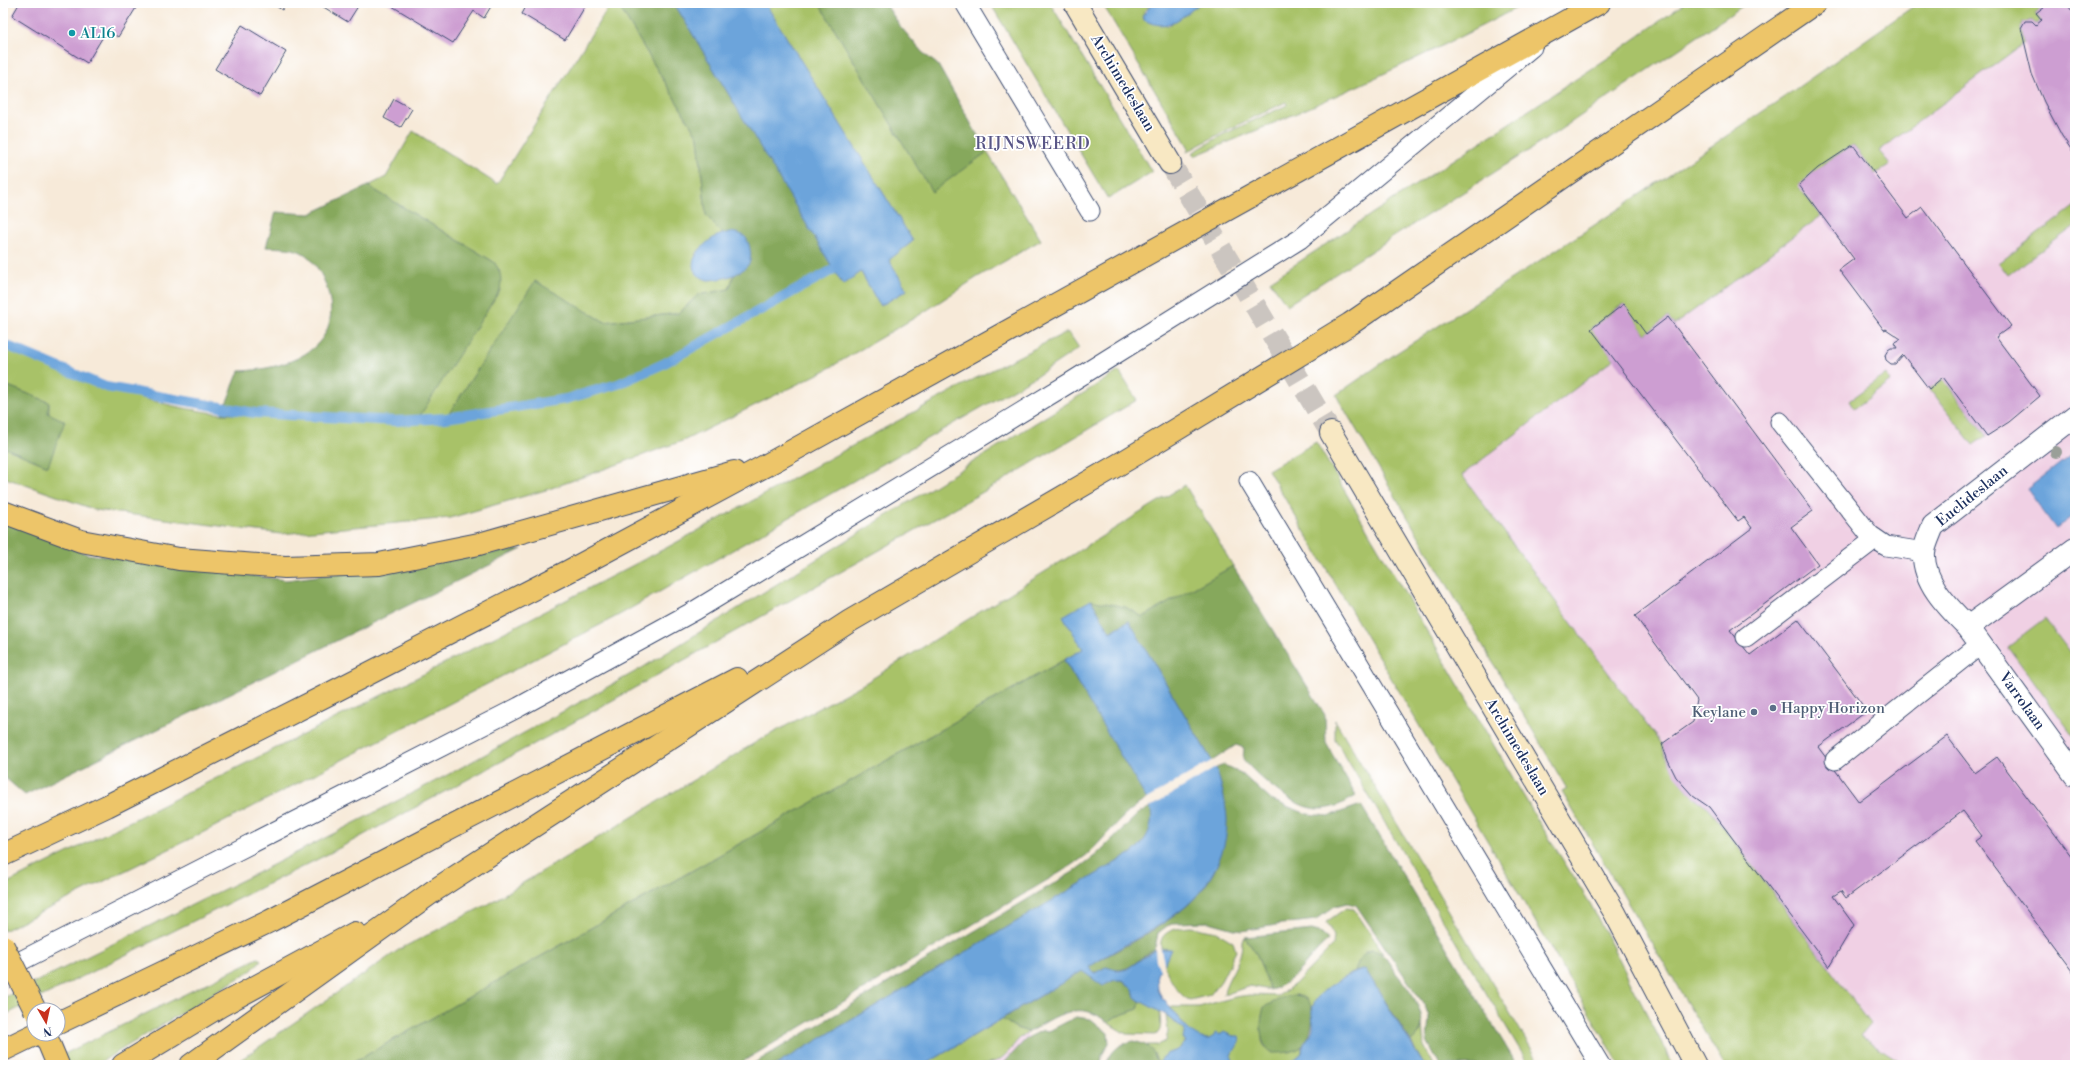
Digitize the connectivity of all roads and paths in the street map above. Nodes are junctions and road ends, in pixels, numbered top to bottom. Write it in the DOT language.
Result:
graph roads {
  1 [pos="965,3"];
  2 [pos="1075,3"];
  3 [pos="1599,3"];
  4 [pos="1815,3"];
  5 [pos="1552,30"];
  6 [pos="1170,163"];
  7 [pos="1090,211"];
  8 [pos="2075,416"];
  9 [pos="1780,422"];
  10 [pos="1331,433"];
  11 [pos="774,461"];
  12 [pos="1249,481"];
  13 [pos="3,512"];
  14 [pos="1875,539"];
  15 [pos="2075,549"];
  16 [pos="1924,552"];
  17 [pos="850,621"];
  18 [pos="1968,627"];
  19 [pos="1746,637"];
  20 [pos="1981,644"];
  21 [pos="1835,760"];
  22 [pos="2075,775"];
  23 [pos="3,855"];
  24 [pos="435,890"];
  25 [pos="3,946"];
  26 [pos="3,970"];
  27 [pos="31,1002"];
  28 [pos="66,1019"];
  29 [pos="26,1039"];
  30 [pos="48,1042"];
  31 [pos="3,1050"];
  32 [pos="58,1065"];
  33 [pos="123,1065"];
  34 [pos="191,1065"];
  35 [pos="1600,1065"];
  36 [pos="1695,1065"];
  1 -- 7 [label="lane"];
  2 -- 6 [label="main road, Archimedeslaan"];
  3 -- 5 [label="highway"];
  4 -- 17 [label="highway"];
  5 -- 11 [label="highway"];
  5 -- 26 [label="lane"];
  8 -- 16 [label="street, Euclideslaan"];
  9 -- 14 [label="lane"];
  10 -- 36 [label="main road, Archimedeslaan"];
  11 -- 13 [label="highway"];
  11 -- 23 [label="highway"];
  12 -- 35 [label="lane"];
  14 -- 16 [label="lane"];
  14 -- 19 [label="lane"];
  15 -- 18 [label="street"];
  16 -- 18 [label="street, Euclideslaan"];
  17 -- 24 [label="highway"];
  17 -- 28 [label="highway"];
  18 -- 20 [label="street, Varrolaan"];
  20 -- 21 [label="lane"];
  20 -- 22 [label="street, Varrolaan"];
  24 -- 33 [label="highway"];
  24 -- 34 [label="highway"];
  25 -- 27 [label="highway, bridge"];
  29 -- 31 [label="highway"];
  30 -- 32 [label="highway"];
}
